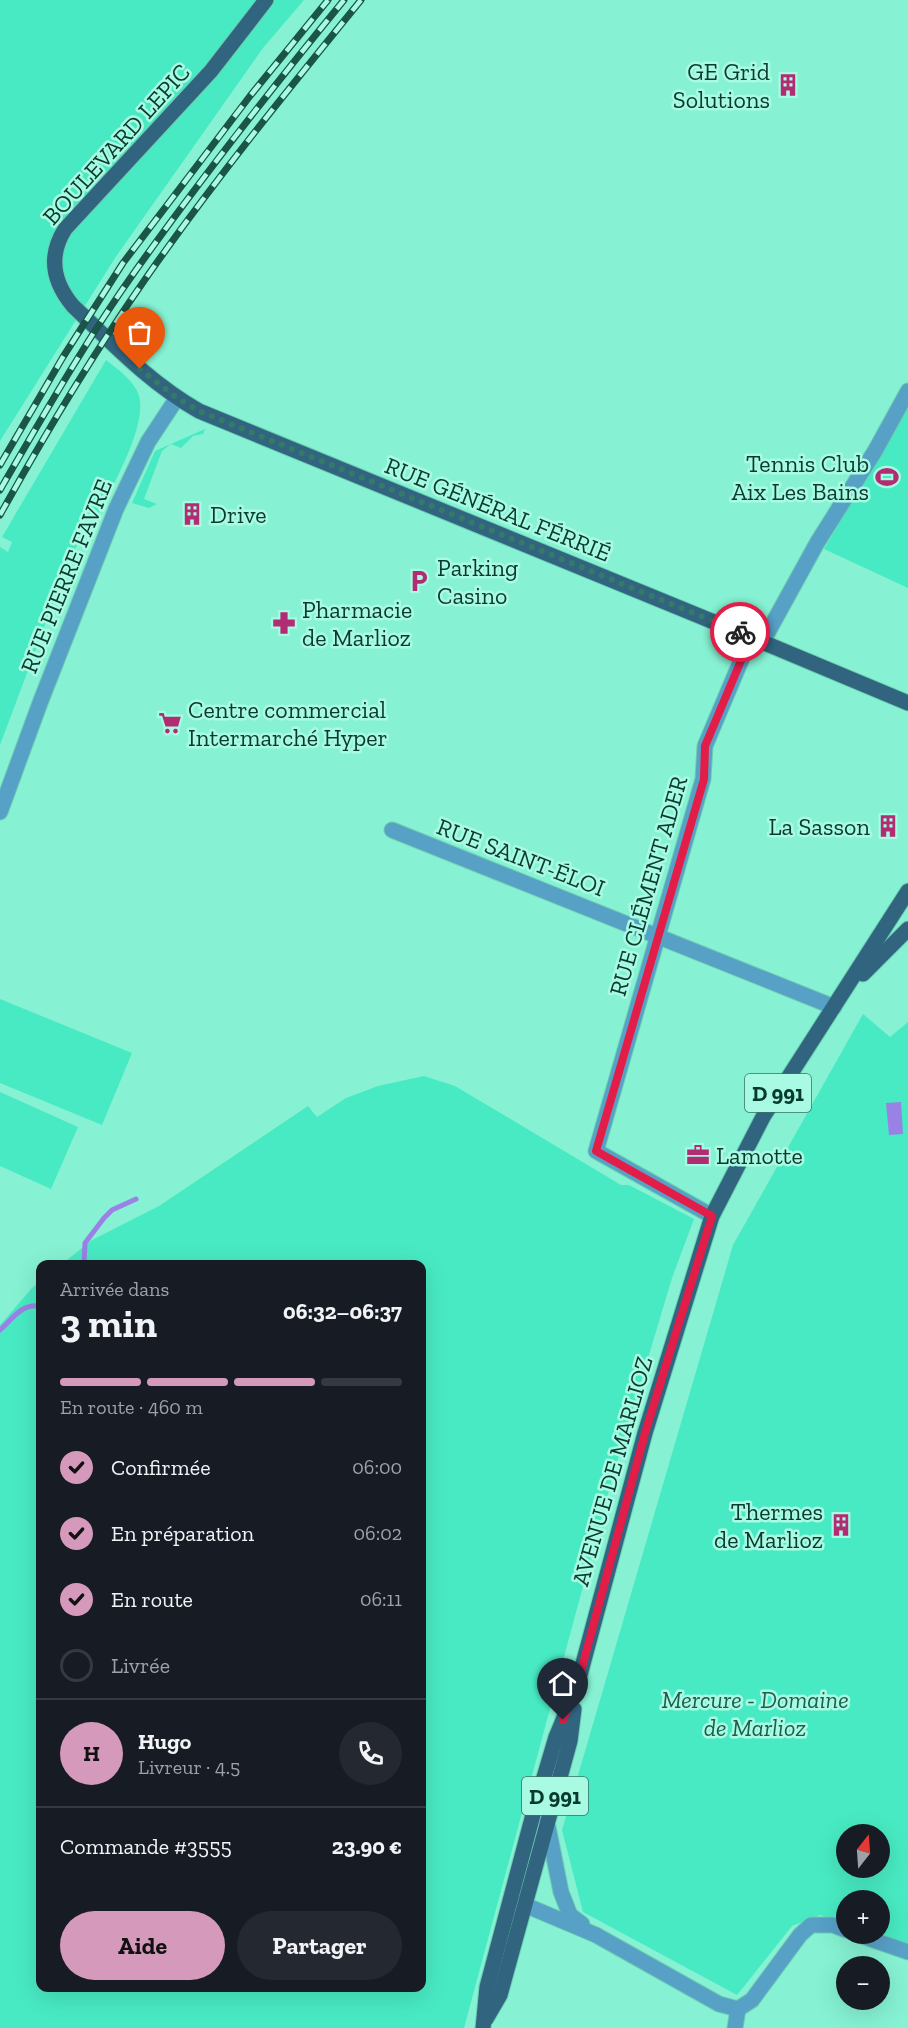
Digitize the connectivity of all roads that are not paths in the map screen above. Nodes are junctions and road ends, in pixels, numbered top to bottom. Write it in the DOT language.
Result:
graph roads {
  1 [pos="266,0"];
  2 [pos="92,324"];
  3 [pos="177,398"];
  4 [pos="906,400"];
  5 [pos="756,640"];
  6 [pos="908,703"];
  7 [pos="0,812"];
  8 [pos="392,830"];
  9 [pos="908,891"];
  10 [pos="908,929"];
  11 [pos="659,936"];
  12 [pos="846,990"];
  13 [pos="834,1007"];
  14 [pos="730,1183"];
  15 [pos="712,1216"];
  16 [pos="695,1269"];
  17 [pos="577,1686"];
  18 [pos="547,1822"];
  19 [pos="525,1905"];
  20 [pos="836,1926"];
  21 [pos="596,1935"];
  22 [pos="885,1944"];
  23 [pos="908,1952"];
  24 [pos="738,2009"];
  25 [pos="484,2025"];
  26 [pos="735,2028"];
  1 -- 2 [label="main road, BOULEVARD LEPIC"];
  2 -- 3 [label="main road, RUE GÉNÉRAL FÉRRIÉ"];
  3 -- 5 [label="main road, RUE GÉNÉRAL FÉRRIÉ"];
  3 -- 7 [label="street, RUE PIERRE FAVRE"];
  4 -- 5 [label="street, RUE CLÉMENT ADER"];
  5 -- 6 [label="main road, RUE GÉNÉRAL FÉRRIÉ"];
  5 -- 11 [label="street, RUE CLÉMENT ADER"];
  8 -- 11 [label="street, RUE SAINT-ÉLOI"];
  9 -- 12 [label="main road, AVENUE DE MARLIOZ / D 991"];
  10 -- 12 [label="main road, AVENUE DE MARLIOZ / D 991"];
  11 -- 13 [label="street, RUE SAINT-ÉLOI"];
  11 -- 15 [label="street, RUE CLÉMENT ADER"];
  12 -- 13 [label="main road, AVENUE DE MARLIOZ / D 991"];
  13 -- 14 [label="main road, AVENUE DE MARLIOZ / D 991"];
  14 -- 15 [label="main road, AVENUE DE MARLIOZ"];
  14 -- 16 [label="main road, AVENUE DE MARLIOZ"];
  15 -- 16 [label="main road, AVENUE DE MARLIOZ"];
  16 -- 17 [label="main road, AVENUE DE MARLIOZ / D 991"];
  17 -- 18 [label="main road, AVENUE DE MARLIOZ / D 991"];
  17 -- 25 [label="main road, AVENUE DE MARLIOZ"];
  18 -- 19 [label="main road, AVENUE DE MARLIOZ / D 991"];
  18 -- 21 [label="street"];
  19 -- 21 [label="street"];
  19 -- 25 [label="main road, AVENUE DE MARLIOZ / D 991"];
  20 -- 24 [label="street"];
  21 -- 24 [label="street"];
  22 -- 23 [label="street"];
  24 -- 26 [label="street"];
}
